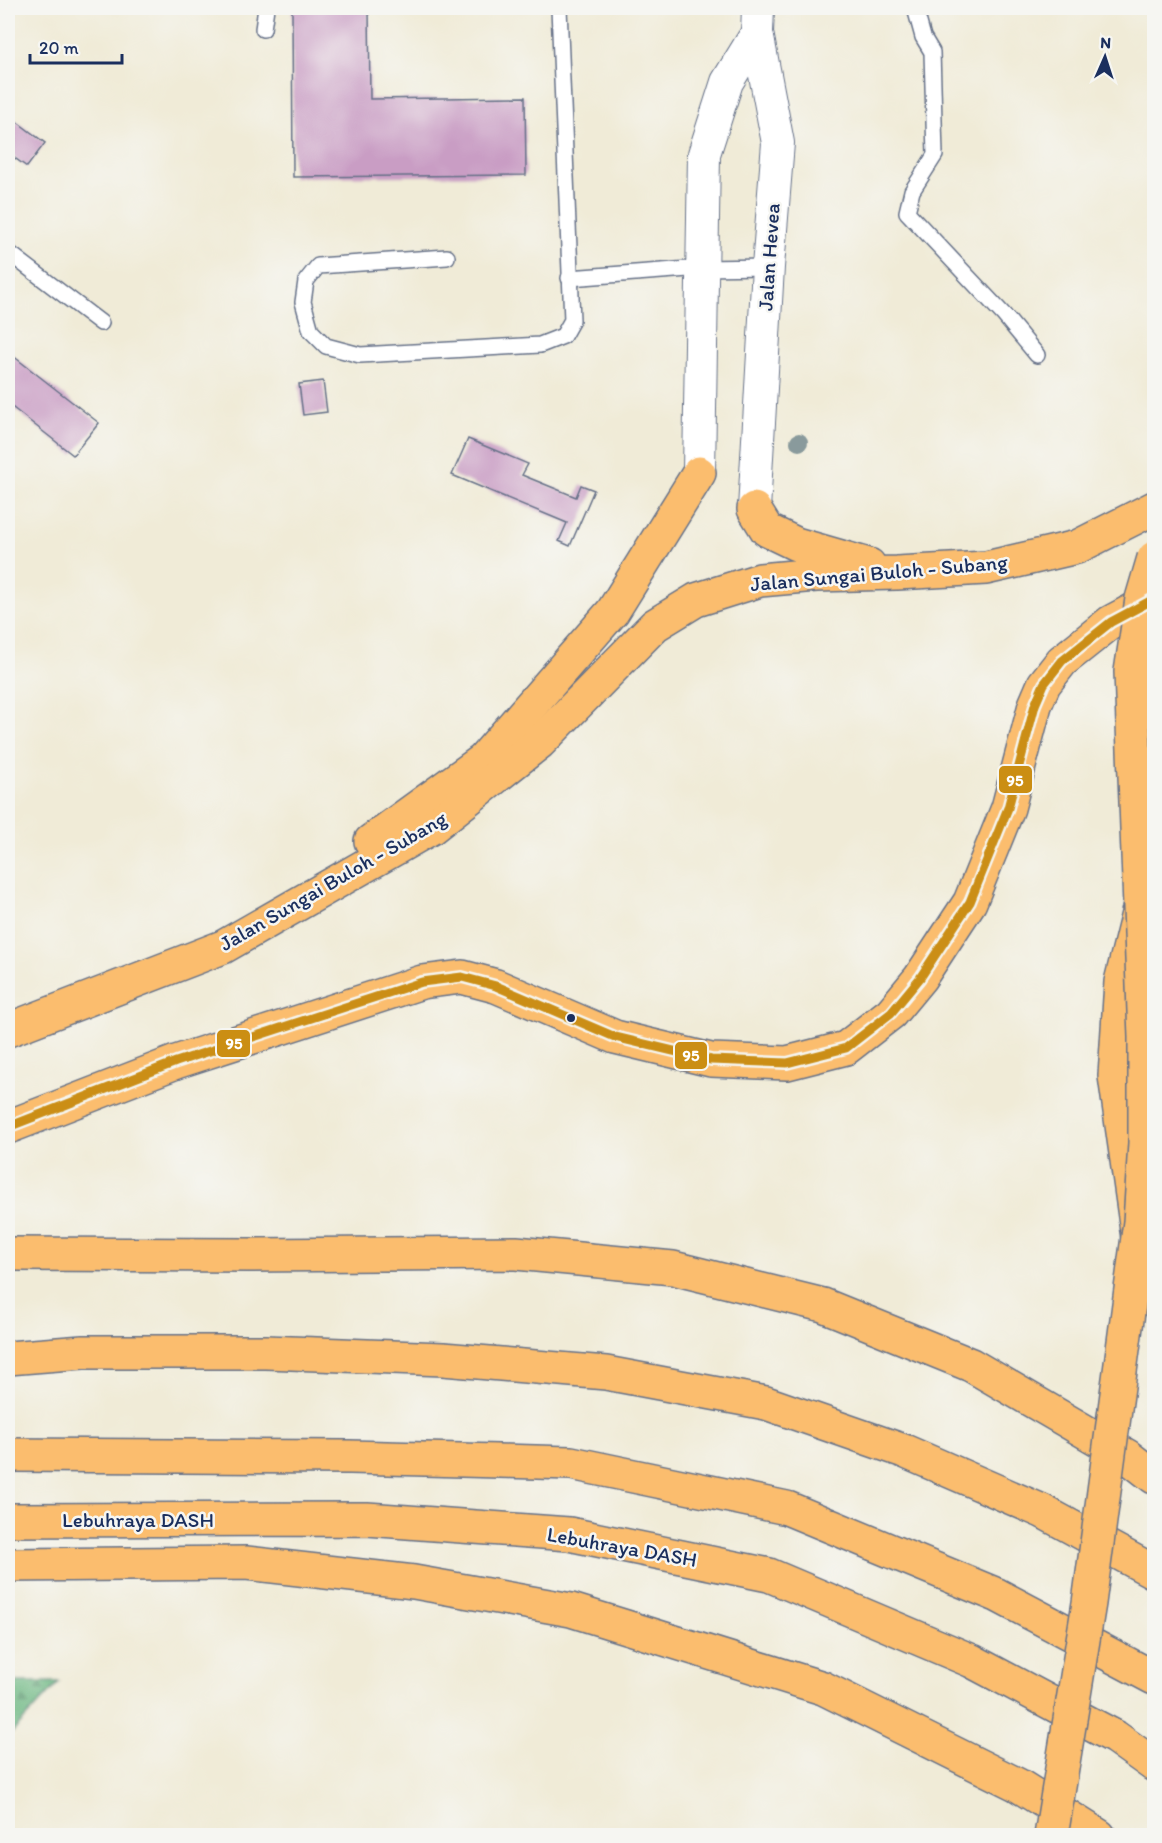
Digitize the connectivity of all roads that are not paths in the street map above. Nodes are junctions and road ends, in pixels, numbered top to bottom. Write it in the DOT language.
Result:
graph roads {
  1 [pos="266,8"];
  2 [pos="560,8"];
  3 [pos="915,8"];
  4 [pos="758,20"];
  5 [pos="263,29"];
  6 [pos="8,252"];
  7 [pos="447,257"];
  8 [pos="768,267"];
  9 [pos="702,268"];
  10 [pos="569,278"];
  11 [pos="101,323"];
  12 [pos="1037,355"];
  13 [pos="699,473"];
  14 [pos="1155,508"];
  15 [pos="754,509"];
  16 [pos="1155,558"];
  17 [pos="897,573"];
  18 [pos="1155,599"];
  19 [pos="1155,849"];
  20 [pos="223,947"];
  21 [pos="8,1030"];
  22 [pos="8,1128"];
  23 [pos="8,1254"];
  24 [pos="1155,1291"];
  25 [pos="8,1344"];
  26 [pos="83,1352"];
  27 [pos="8,1358"];
  28 [pos="8,1455"];
  29 [pos="1155,1478"];
  30 [pos="8,1520"];
  31 [pos="8,1565"];
  32 [pos="51,1566"];
  33 [pos="8,1570"];
  34 [pos="1155,1572"];
  35 [pos="1155,1678"];
  36 [pos="1155,1765"];
  37 [pos="1051,1836"];
  38 [pos="1099,1836"];
  1 -- 5 [label="lane"];
  2 -- 10 [label="lane"];
  3 -- 12 [label="lane"];
  4 -- 8 [label="street, Jalan Hevea"];
  4 -- 9 [label="street"];
  6 -- 11 [label="lane"];
  7 -- 10 [label="lane"];
  8 -- 9 [label="lane"];
  8 -- 15 [label="street, Jalan Hevea"];
  9 -- 10 [label="lane"];
  9 -- 13 [label="street"];
  13 -- 20 [label="highway"];
  14 -- 17 [label="highway, Jalan Sungai Buloh - Subang"];
  15 -- 17 [label="highway"];
  16 -- 37 [label="highway, bridge"];
  17 -- 20 [label="highway, Jalan Sungai Buloh - Subang"];
  18 -- 22 [label="highway"];
  19 -- 24 [label="highway, bridge"];
  20 -- 21 [label="highway, Jalan Sungai Buloh - Subang"];
  23 -- 29 [label="highway"];
  25 -- 26 [label="highway"];
  26 -- 27 [label="highway"];
  26 -- 34 [label="highway"];
  28 -- 35 [label="highway"];
  30 -- 36 [label="highway, Lebuhraya DASH"];
  31 -- 32 [label="highway"];
  32 -- 33 [label="highway"];
  32 -- 38 [label="highway"];
}
